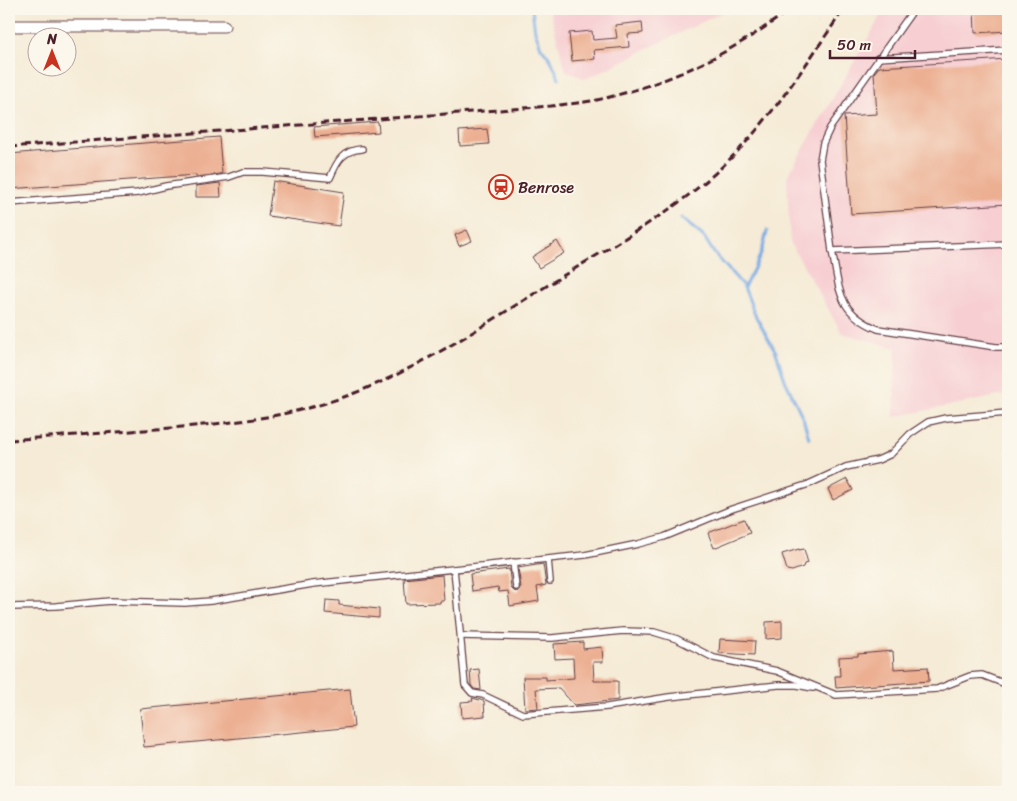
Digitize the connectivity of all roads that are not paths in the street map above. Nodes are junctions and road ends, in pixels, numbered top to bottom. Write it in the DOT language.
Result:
graph roads {
  1 [pos="914,9"];
  2 [pos="9,26"];
  3 [pos="224,26"];
  4 [pos="1008,50"];
  5 [pos="878,58"];
  6 [pos="362,149"];
  7 [pos="9,203"];
  8 [pos="1008,244"];
  9 [pos="832,251"];
  10 [pos="1008,347"];
  11 [pos="1008,413"];
  12 [pos="548,559"];
  13 [pos="513,562"];
  14 [pos="454,569"];
  15 [pos="550,581"];
  16 [pos="516,587"];
  17 [pos="9,607"];
  18 [pos="461,636"];
  19 [pos="1008,685"];
  20 [pos="822,690"];
  1 -- 5 [label="lane"];
  2 -- 3 [label="street"];
  4 -- 5 [label="lane"];
  5 -- 9 [label="lane"];
  6 -- 7 [label="lane"];
  8 -- 9 [label="lane"];
  9 -- 10 [label="lane"];
  11 -- 12 [label="lane"];
  12 -- 13 [label="lane"];
  12 -- 15 [label="lane"];
  13 -- 14 [label="lane"];
  13 -- 16 [label="lane"];
  14 -- 17 [label="lane"];
  14 -- 18 [label="lane"];
  18 -- 20 [label="lane"];
  18 -- 20 [label="lane"];
  19 -- 20 [label="lane"];
}
